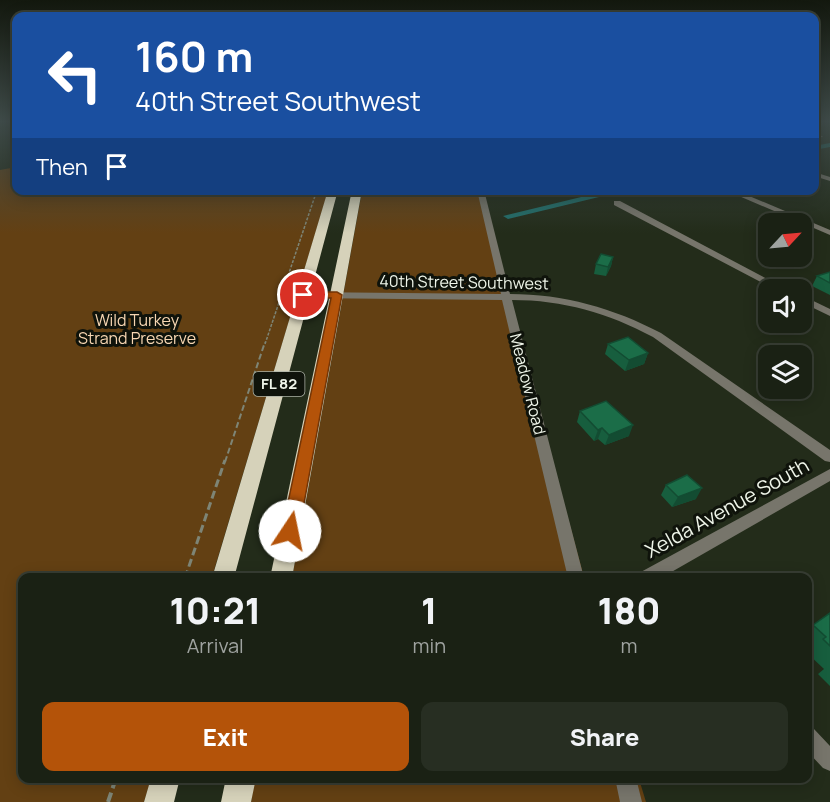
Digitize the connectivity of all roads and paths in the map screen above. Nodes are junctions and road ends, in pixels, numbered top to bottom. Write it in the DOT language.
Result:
graph roads {
  1 [pos="315,195"];
  2 [pos="332,195"];
  3 [pos="356,195"];
  4 [pos="481,195"];
  5 [pos="740,195"];
  6 [pos="617,202"];
  7 [pos="830,233"];
  8 [pos="763,279"];
  9 [pos="303,295"];
  10 [pos="337,295"];
  11 [pos="506,296"];
  12 [pos="812,304"];
  13 [pos="830,313"];
  14 [pos="830,457"];
  15 [pos="830,474"];
  16 [pos="187,573"];
  17 [pos="224,573"];
  18 [pos="282,573"];
  19 [pos="575,573"];
  20 [pos="659,573"];
  21 [pos="812,741"];
  22 [pos="830,761"];
  23 [pos="114,783"];
  24 [pos="165,783"];
  25 [pos="240,783"];
  26 [pos="626,783"];
  27 [pos="108,802"];
  28 [pos="159,802"];
  29 [pos="236,802"];
  30 [pos="630,802"];
  1 -- 16 [label="path"];
  2 -- 9 [label="highway, FL 82"];
  3 -- 10 [label="highway, FL 82"];
  4 -- 11 [label="street, Meadow Road"];
  5 -- 7 [label="street"];
  6 -- 8 [label="street"];
  9 -- 10 [label="street, 40th Street Southwest"];
  9 -- 17 [label="highway, FL 82"];
  10 -- 11 [label="street, 40th Street Southwest"];
  10 -- 18 [label="highway, FL 82"];
  11 -- 14 [label="street, 40th Street Southwest"];
  11 -- 19 [label="street, Meadow Road"];
  12 -- 13 [label="street"];
  15 -- 20 [label="street, Xelda Avenue South"];
  21 -- 22 [label="street"];
  23 -- 27 [label="path"];
  24 -- 28 [label="highway"];
  25 -- 29 [label="highway"];
  26 -- 30 [label="street"];
}
